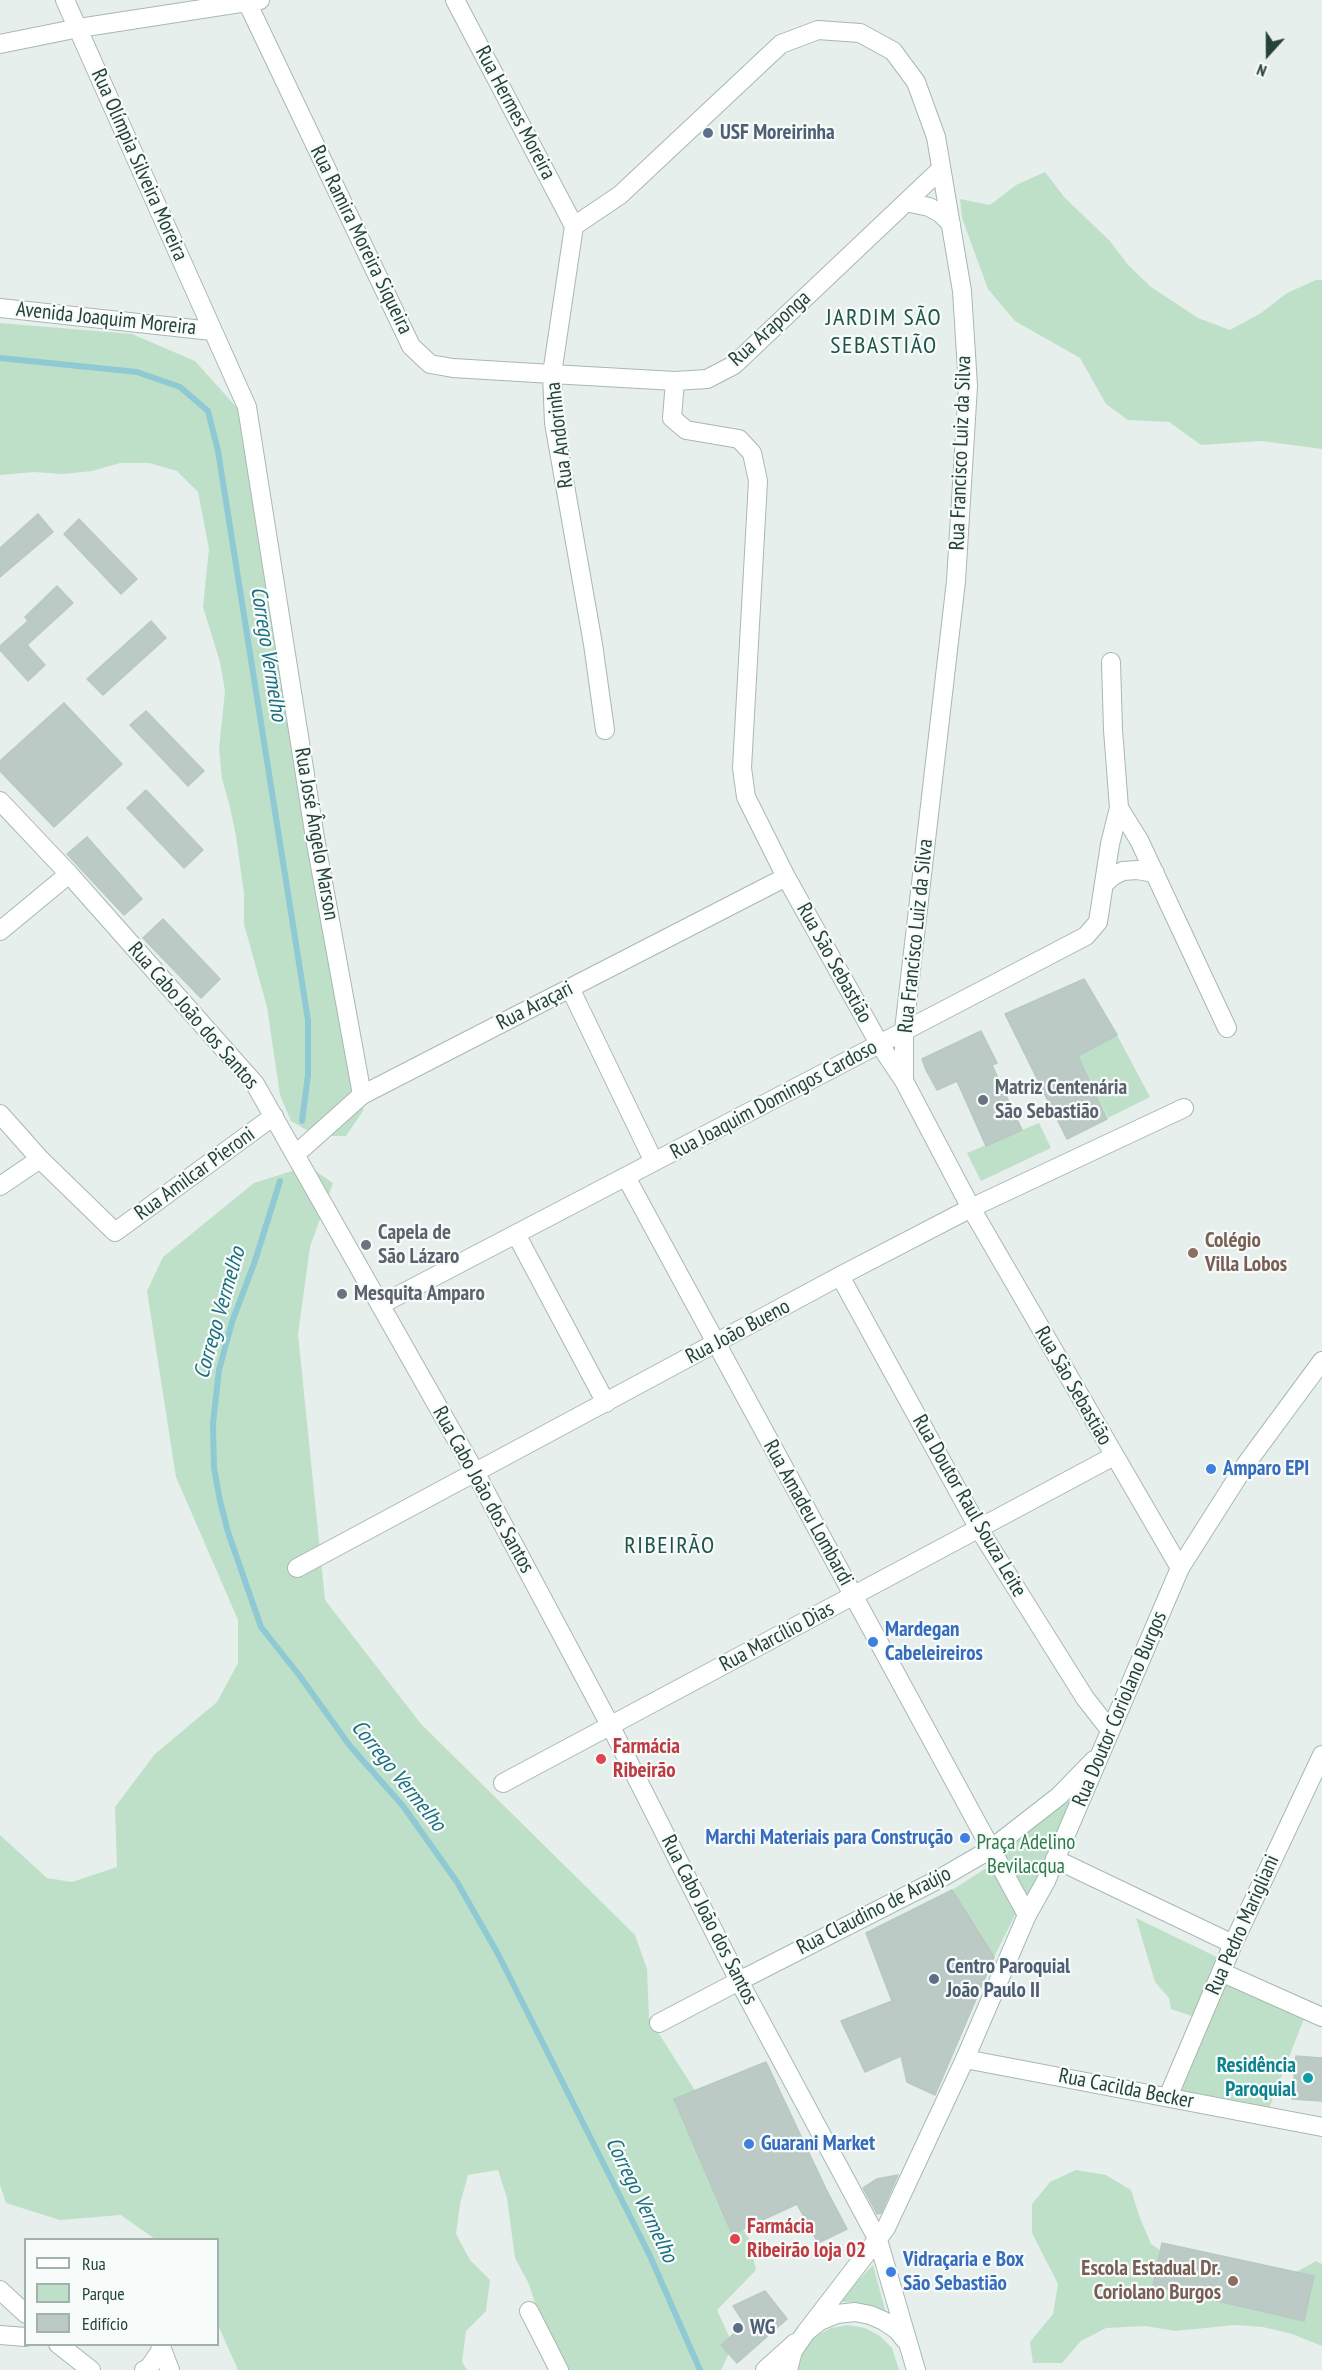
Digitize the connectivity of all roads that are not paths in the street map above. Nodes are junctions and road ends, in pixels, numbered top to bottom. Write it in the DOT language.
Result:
graph roads {
  1 [pos="65,0"];
  2 [pos="455,0"];
  3 [pos="251,1"];
  4 [pos="79,28"];
  5 [pos="0,45"];
  6 [pos="941,169"];
  7 [pos="906,202"];
  8 [pos="951,224"];
  9 [pos="574,226"];
  10 [pos="0,308"];
  11 [pos="213,331"];
  12 [pos="552,374"];
  13 [pos="675,381"];
  14 [pos="1111,662"];
  15 [pos="605,730"];
  16 [pos="0,801"];
  17 [pos="1119,808"];
  18 [pos="1155,873"];
  19 [pos="69,874"];
  20 [pos="786,877"];
  21 [pos="1104,884"];
  22 [pos="0,931"];
  23 [pos="570,988"];
  24 [pos="1227,1028"];
  25 [pos="904,1030"];
  26 [pos="880,1045"];
  27 [pos="904,1081"];
  28 [pos="362,1095"];
  29 [pos="1184,1108"];
  30 [pos="0,1113"];
  31 [pos="274,1116"];
  32 [pos="296,1154"];
  33 [pos="40,1159"];
  34 [pos="654,1162"];
  35 [pos="626,1178"];
  36 [pos="0,1186"];
  37 [pos="971,1208"];
  38 [pos="516,1234"];
  39 [pos="840,1276"];
  40 [pos="380,1305"];
  41 [pos="716,1344"];
  42 [pos="1322,1361"];
  43 [pos="606,1403"];
  44 [pos="1114,1456"];
  45 [pos="475,1472"];
  46 [pos="979,1529"];
  47 [pos="297,1568"];
  48 [pos="1180,1568"];
  49 [pos="853,1596"];
  50 [pos="610,1725"];
  51 [pos="1110,1730"];
  52 [pos="1101,1753"];
  53 [pos="1322,1755"];
  54 [pos="503,1783"];
  55 [pos="991,1849"];
  56 [pos="1055,1859"];
  57 [pos="1027,1915"];
  58 [pos="1233,1944"];
  59 [pos="1221,1972"];
  60 [pos="739,1981"];
  61 [pos="1322,2017"];
  62 [pos="658,2023"];
  63 [pos="965,2059"];
  64 [pos="1168,2097"];
  65 [pos="1322,2127"];
  66 [pos="878,2240"];
  67 [pos="0,2290"];
  68 [pos="530,2311"];
  69 [pos="24,2312"];
  70 [pos="802,2335"];
  71 [pos="0,2336"];
  72 [pos="24,2337"];
  73 [pos="906,2342"];
  74 [pos="61,2346"];
  75 [pos="161,2347"];
  76 [pos="91,2370"];
  77 [pos="144,2370"];
  78 [pos="170,2370"];
  79 [pos="559,2370"];
  80 [pos="765,2370"];
  81 [pos="788,2370"];
  82 [pos="915,2370"];
  1 -- 4 [label="street, Rua Olímpia Silveira Moreira"];
  2 -- 9 [label="street, Rua Hermes Moreira"];
  3 -- 4 [label="street"];
  3 -- 12 [label="street, Rua Ramira Moreira Siqueira"];
  4 -- 5 [label="street"];
  4 -- 11 [label="street, Rua Olímpia Silveira Moreira"];
  6 -- 7 [label="street, Rua Araponga"];
  6 -- 8 [label="street, Rua Francisco Luiz da Silva"];
  6 -- 9 [label="street, Rua Francisco Luiz da Silva"];
  7 -- 8 [label="street"];
  7 -- 13 [label="street, Rua Araponga"];
  8 -- 25 [label="street, Rua Francisco Luiz da Silva"];
  9 -- 12 [label="street, Rua Andorinha"];
  10 -- 11 [label="street, Avenida Joaquim Moreira"];
  11 -- 28 [label="street, Rua José Ângelo Marson"];
  12 -- 13 [label="street, Rua Araponga"];
  12 -- 15 [label="street, Rua Andorinha"];
  13 -- 20 [label="street, Rua São Sebastião"];
  14 -- 17 [label="street"];
  16 -- 19 [label="street, Rua Cabo João dos Santos"];
  17 -- 18 [label="street"];
  17 -- 21 [label="street, Rua Joaquim Domingos Cardoso"];
  18 -- 21 [label="street"];
  18 -- 24 [label="street"];
  19 -- 22 [label="street"];
  19 -- 31 [label="street, Rua Cabo João dos Santos"];
  20 -- 23 [label="street, Rua Araçari"];
  20 -- 26 [label="street, Rua São Sebastião"];
  21 -- 25 [label="street, Rua Joaquim Domingos Cardoso"];
  23 -- 28 [label="street, Rua Araçari"];
  23 -- 34 [label="street"];
  25 -- 26 [label="street, Rua Joaquim Domingos Cardoso"];
  25 -- 27 [label="street, Rua Francisco Luiz da Silva"];
  26 -- 27 [label="street, Rua São Sebastião"];
  26 -- 34 [label="street, Rua Joaquim Domingos Cardoso"];
  27 -- 37 [label="street, Rua São Sebastião"];
  28 -- 32 [label="street, Rua Araçari"];
  29 -- 37 [label="street, Rua João Bueno"];
  30 -- 33 [label="street"];
  31 -- 32 [label="street, Rua Cabo João dos Santos"];
  31 -- 33 [label="street, Rua Amilcar Pieroni"];
  32 -- 40 [label="street, Rua Cabo João dos Santos"];
  33 -- 36 [label="street"];
  34 -- 35 [label="street, Rua Joaquim Domingos Cardoso"];
  35 -- 38 [label="street, Rua Joaquim Domingos Cardoso"];
  35 -- 41 [label="street, Rua Amadeu Lombardi"];
  37 -- 39 [label="street, Rua João Bueno"];
  37 -- 44 [label="street, Rua São Sebastião"];
  38 -- 40 [label="street, Rua Joaquim Domingos Cardoso"];
  38 -- 43 [label="street"];
  39 -- 41 [label="street, Rua João Bueno"];
  39 -- 46 [label="street, Rua Doutor Raul Souza Leite"];
  40 -- 45 [label="street, Rua Cabo João dos Santos"];
  41 -- 43 [label="street, Rua João Bueno"];
  41 -- 49 [label="street, Rua Amadeu Lombardi"];
  42 -- 48 [label="street, Rua Doutor Coriolano Burgos"];
  43 -- 45 [label="street, Rua João Bueno"];
  44 -- 46 [label="street, Rua Marcílio Dias"];
  44 -- 48 [label="street, Rua São Sebastião"];
  45 -- 47 [label="street, Rua João Bueno"];
  45 -- 50 [label="street, Rua Cabo João dos Santos"];
  46 -- 49 [label="street, Rua Marcílio Dias"];
  46 -- 51 [label="street, Rua Doutor Raul Souza Leite"];
  48 -- 51 [label="street, Rua Doutor Coriolano Burgos"];
  49 -- 50 [label="street, Rua Marcílio Dias"];
  49 -- 55 [label="street, Rua Amadeu Lombardi"];
  50 -- 54 [label="street, Rua Marcílio Dias"];
  50 -- 60 [label="street, Rua Cabo João dos Santos"];
  51 -- 52 [label="street, Rua Doutor Coriolano Burgos"];
  52 -- 55 [label="street, Rua Claudino de Araújo"];
  52 -- 56 [label="street, Rua Doutor Coriolano Burgos"];
  53 -- 58 [label="street, Rua Pedro Marigliani"];
  55 -- 57 [label="street"];
  55 -- 60 [label="street, Rua Claudino de Araújo"];
  56 -- 57 [label="street, Rua Doutor Coriolano Burgos"];
  56 -- 58 [label="street"];
  57 -- 63 [label="street, Rua Doutor Coriolano Burgos"];
  58 -- 59 [label="street, Rua Pedro Marigliani"];
  59 -- 61 [label="street"];
  59 -- 64 [label="street, Rua Pedro Marigliani"];
  60 -- 62 [label="street, Rua Claudino de Araújo"];
  60 -- 66 [label="street, Rua Cabo João dos Santos"];
  63 -- 64 [label="street, Rua Cacilda Becker"];
  63 -- 66 [label="street, Rua Doutor Coriolano Burgos"];
  64 -- 65 [label="street, Rua Cacilda Becker"];
  66 -- 70 [label="street, Rua Doutor Coriolano Burgos"];
  66 -- 73 [label="street, Rua Cabo João dos Santos"];
  67 -- 69 [label="street"];
  68 -- 79 [label="street"];
  70 -- 73 [label="street"];
  70 -- 80 [label="street"];
  70 -- 81 [label="street"];
  71 -- 72 [label="street"];
  73 -- 82 [label="street, Rua Cabo João dos Santos"];
  74 -- 76 [label="street"];
  75 -- 77 [label="street"];
  75 -- 78 [label="street"];
}
